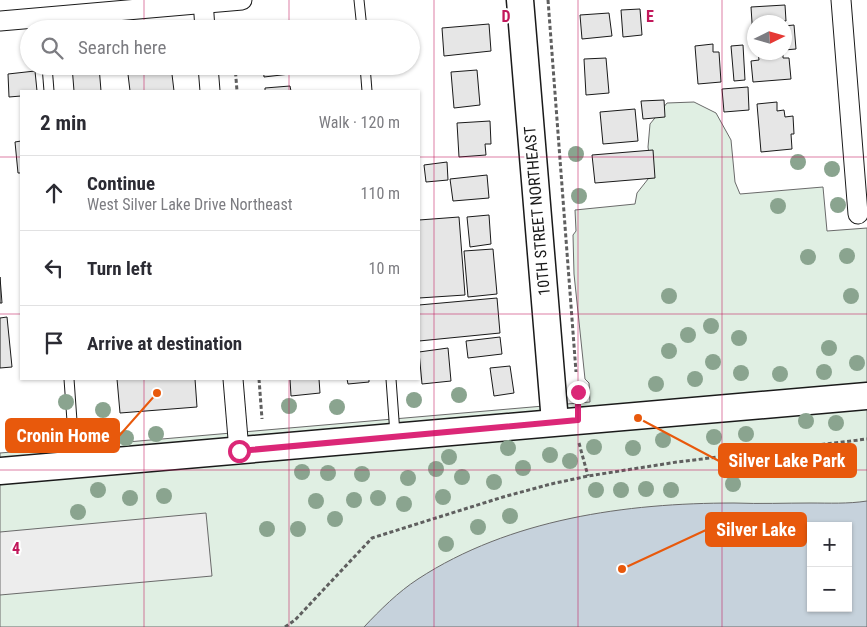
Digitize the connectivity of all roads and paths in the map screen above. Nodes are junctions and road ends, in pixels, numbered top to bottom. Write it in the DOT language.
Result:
graph roads {
  1 [pos="242,0"];
  2 [pos="359,0"];
  3 [pos="520,0"];
  4 [pos="548,0"];
  5 [pos="841,0"];
  6 [pos="203,2"];
  7 [pos="67,20"];
  8 [pos="204,20"];
  9 [pos="361,20"];
  10 [pos="0,21"];
  11 [pos="20,22"];
  12 [pos="48,75"];
  13 [pos="209,75"];
  14 [pos="236,75"];
  15 [pos="366,75"];
  16 [pos="49,90"];
  17 [pos="210,90"];
  18 [pos="237,90"];
  19 [pos="367,90"];
  20 [pos="858,214"];
  21 [pos="577,373"];
  22 [pos="69,380"];
  23 [pos="233,380"];
  24 [pos="259,380"];
  25 [pos="391,380"];
  26 [pos="867,396"];
  27 [pos="262,419"];
  28 [pos="567,421"];
  29 [pos="395,437"];
  30 [pos="867,440"];
  31 [pos="239,451"];
  32 [pos="75,464"];
  33 [pos="0,471"];
  34 [pos="588,476"];
  35 [pos="286,627"];
  1 -- 6 [label="street"];
  2 -- 9 [label="lane"];
  3 -- 28 [label="street, 10TH STREET NORTHEAST"];
  4 -- 21 [label="path"];
  5 -- 20 [label="street"];
  6 -- 7 [label="street"];
  6 -- 8 [label="street"];
  10 -- 11 [label="street"];
  12 -- 16 [label="lane"];
  13 -- 17 [label="street"];
  14 -- 18 [label="path"];
  15 -- 19 [label="lane"];
  22 -- 32 [label="lane"];
  23 -- 31 [label="street"];
  24 -- 27 [label="path"];
  25 -- 29 [label="lane"];
  26 -- 28 [label="street"];
  28 -- 29 [label="street"];
  28 -- 34 [label="path"];
  29 -- 31 [label="street"];
  30 -- 34 [label="path"];
  31 -- 32 [label="street"];
  32 -- 33 [label="street"];
  34 -- 35 [label="path"];
}
